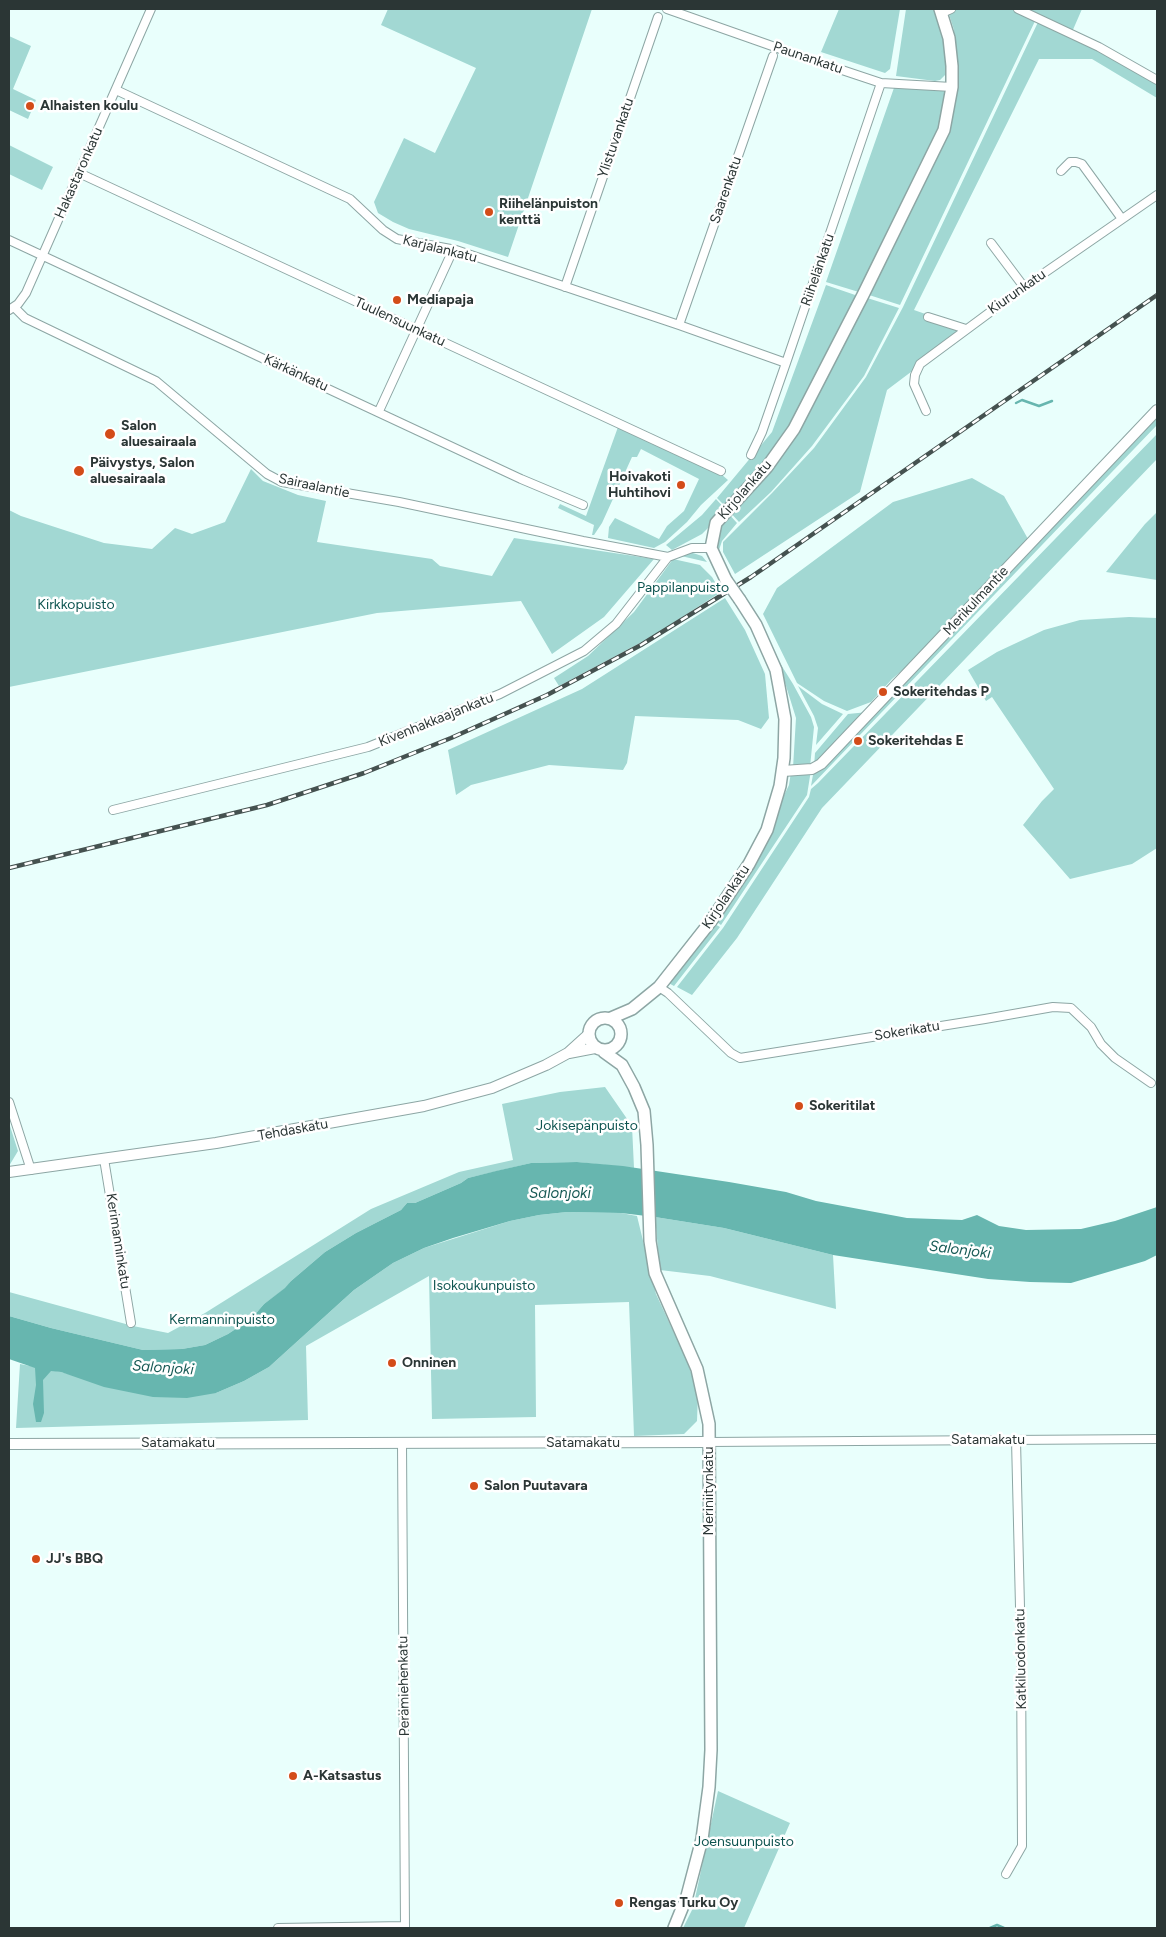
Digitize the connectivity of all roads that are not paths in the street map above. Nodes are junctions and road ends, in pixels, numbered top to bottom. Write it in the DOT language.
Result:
graph roads {
  1 [pos="151,9"];
  2 [pos="667,9"];
  3 [pos="1018,9"];
  4 [pos="944,10"];
  5 [pos="658,17"];
  6 [pos="773,56"];
  7 [pos="1157,80"];
  8 [pos="881,83"];
  9 [pos="952,86"];
  10 [pos="116,90"];
  11 [pos="1061,171"];
  12 [pos="79,173"];
  13 [pos="1157,194"];
  14 [pos="1122,218"];
  15 [pos="9,240"];
  16 [pos="992,243"];
  17 [pos="453,250"];
  18 [pos="42,256"];
  19 [pos="565,286"];
  20 [pos="1024,287"];
  21 [pos="12,308"];
  22 [pos="928,317"];
  23 [pos="679,325"];
  24 [pos="966,329"];
  25 [pos="416,330"];
  26 [pos="786,364"];
  27 [pos="926,410"];
  28 [pos="1157,410"];
  29 [pos="379,412"];
  30 [pos="751,455"];
  31 [pos="721,472"];
  32 [pos="583,505"];
  33 [pos="711,548"];
  34 [pos="668,556"];
  35 [pos="783,771"];
  36 [pos="113,810"];
  37 [pos="659,987"];
  38 [pos="632,1010"];
  39 [pos="611,1018"];
  40 [pos="589,1034"];
  41 [pos="620,1036"];
  42 [pos="600,1050"];
  43 [pos="568,1053"];
  44 [pos="622,1065"];
  45 [pos="1151,1083"];
  46 [pos="9,1102"];
  47 [pos="104,1159"];
  48 [pos="30,1170"];
  49 [pos="9,1172"];
  50 [pos="131,1323"];
  51 [pos="1157,1439"];
  52 [pos="1016,1440"];
  53 [pos="708,1442"];
  54 [pos="402,1443"];
  55 [pos="9,1444"];
  56 [pos="1006,1874"];
  57 [pos="406,1927"];
  58 [pos="278,1928"];
  59 [pos="674,1928"];
  1 -- 10 [label="street, Hakastaronkatu"];
  2 -- 8 [label="street, Paunankatu"];
  3 -- 7 [label="street"];
  4 -- 9 [label="main road, Kirjolankatu"];
  5 -- 19 [label="street, Ylistuvankatu"];
  6 -- 23 [label="street, Saarenkatu"];
  8 -- 9 [label="street, Paunankatu"];
  8 -- 26 [label="street, Riihelänkatu"];
  9 -- 33 [label="main road, Kirjolankatu"];
  10 -- 12 [label="street, Hakastaronkatu"];
  10 -- 17 [label="street, Karjalankatu"];
  11 -- 14 [label="street"];
  12 -- 18 [label="street, Hakastaronkatu"];
  12 -- 25 [label="street, Tuulensuunkatu"];
  13 -- 14 [label="street, Kiurunkatu"];
  14 -- 20 [label="street, Kiurunkatu"];
  15 -- 18 [label="street, Kärkänkatu"];
  16 -- 20 [label="street"];
  17 -- 19 [label="street, Karjalankatu"];
  17 -- 25 [label="street"];
  18 -- 21 [label="street, Hakastaronkatu"];
  18 -- 29 [label="street, Kärkänkatu"];
  19 -- 23 [label="street, Karjalankatu"];
  20 -- 24 [label="street, Kiurunkatu"];
  21 -- 34 [label="street, Sairaalantie"];
  22 -- 24 [label="street"];
  23 -- 26 [label="street, Karjalankatu"];
  24 -- 27 [label="street, Kiurunkatu"];
  25 -- 29 [label="street"];
  25 -- 31 [label="street, Tuulensuunkatu"];
  26 -- 30 [label="street, Riihelänkatu"];
  28 -- 35 [label="street, Merikulmantie"];
  29 -- 32 [label="street, Kärkänkatu"];
  33 -- 34 [label="street"];
  33 -- 35 [label="main road, Kirjolankatu, bridge"];
  34 -- 36 [label="street, Kivenhakkaajankatu"];
  35 -- 37 [label="main road, Kirjolankatu"];
  37 -- 38 [label="main road, Kirjolankatu"];
  37 -- 45 [label="street, Sokerikatu"];
  38 -- 39 [label="main road, Kirjolankatu"];
  38 -- 41 [label="main road, Kirjolankatu"];
  39 -- 40 [label="main road"];
  39 -- 41 [label="main road"];
  40 -- 42 [label="main road"];
  40 -- 43 [label="street, Tehdaskatu"];
  41 -- 42 [label="main road"];
  41 -- 44 [label="main road, Meriniitynkatu"];
  42 -- 43 [label="street, Tehdaskatu"];
  42 -- 44 [label="main road, Meriniitynkatu"];
  43 -- 47 [label="street, Tehdaskatu"];
  44 -- 53 [label="main road, Meriniitynkatu"];
  46 -- 48 [label="street"];
  47 -- 48 [label="street, Tehdaskatu"];
  47 -- 50 [label="street, Kerimanninkatu"];
  48 -- 49 [label="street, Tehdaskatu"];
  51 -- 52 [label="street, Satamakatu"];
  52 -- 53 [label="street, Satamakatu"];
  52 -- 56 [label="street, Katkiluodonkatu"];
  53 -- 54 [label="street, Satamakatu"];
  53 -- 59 [label="main road, Meriniitynkatu"];
  54 -- 55 [label="street, Satamakatu"];
  54 -- 57 [label="street, Perämiehenkatu"];
  57 -- 58 [label="street"];
}
